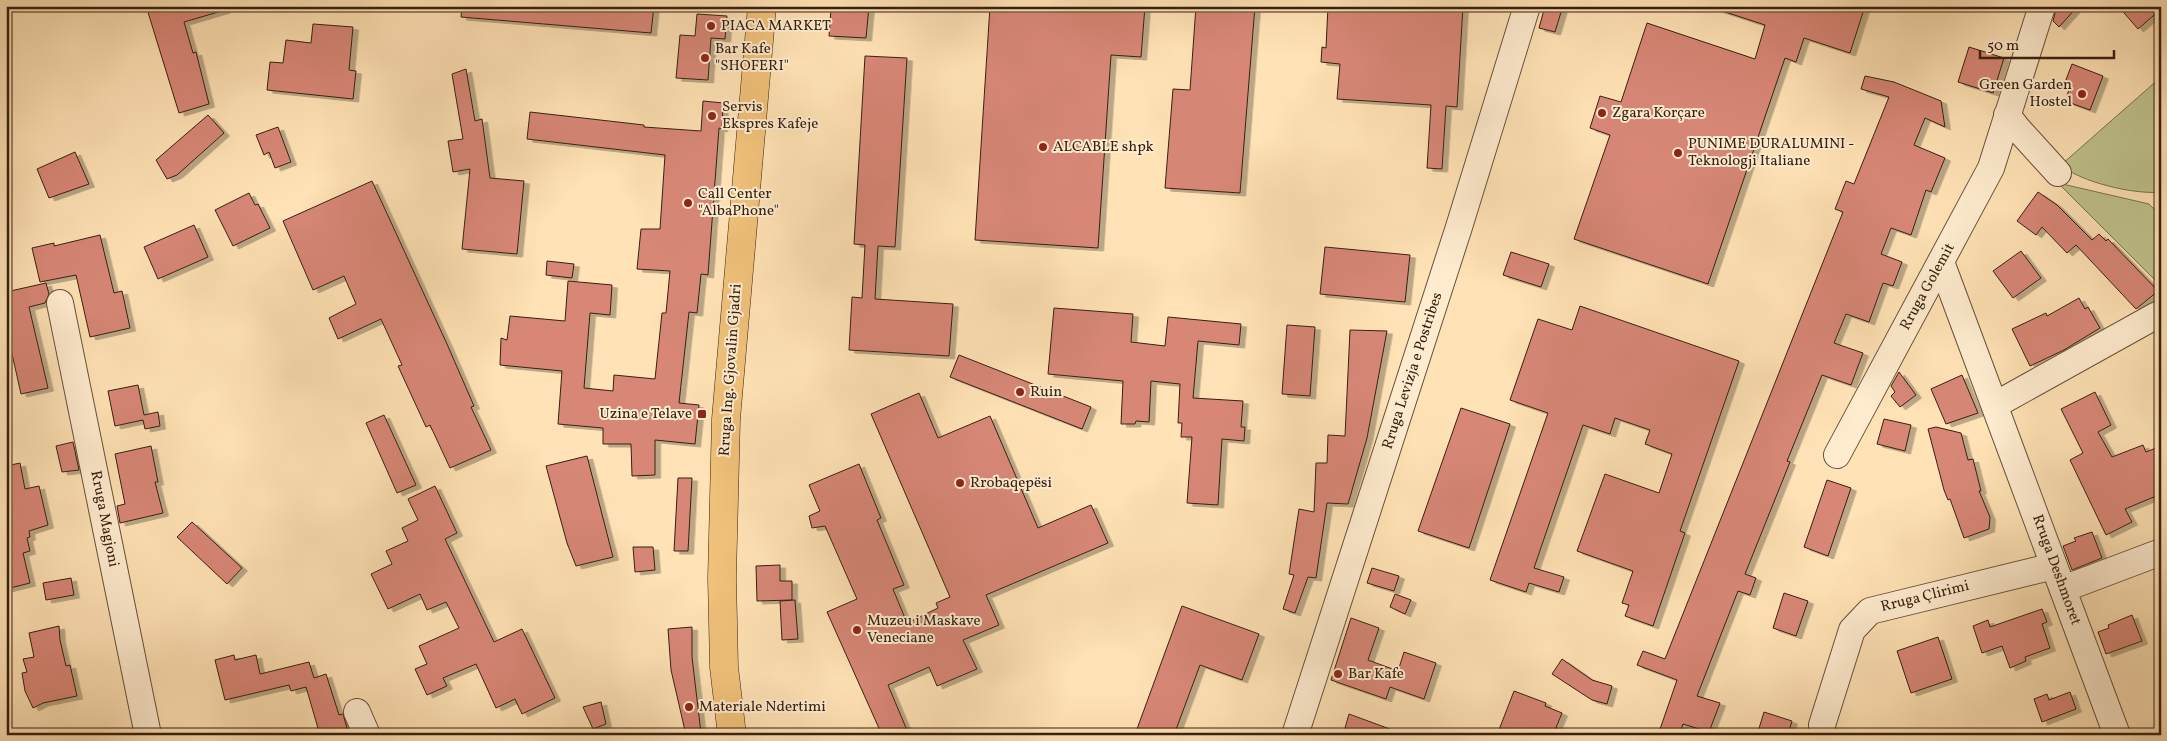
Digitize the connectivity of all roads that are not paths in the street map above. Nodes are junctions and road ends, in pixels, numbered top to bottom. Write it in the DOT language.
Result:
graph roads {
  1 [pos="762,6"];
  2 [pos="1527,6"];
  3 [pos="2042,6"];
  4 [pos="2007,115"];
  5 [pos="2058,173"];
  6 [pos="1941,262"];
  7 [pos="60,303"];
  8 [pos="2157,315"];
  9 [pos="1994,405"];
  10 [pos="1837,455"];
  11 [pos="2161,552"];
  12 [pos="2058,578"];
  13 [pos="148,735"];
  14 [pos="732,735"];
  15 [pos="1295,735"];
  16 [pos="1823,735"];
  17 [pos="2117,735"];
  1 -- 14 [label="main road, Rruga Ing. Gjovalin Gjadri"];
  2 -- 15 [label="street, Rruga Levizja e Postribes"];
  3 -- 4 [label="street, Rruga Golemit"];
  4 -- 5 [label="street"];
  4 -- 6 [label="street, Rruga Golemit"];
  6 -- 9 [label="street, Rruga Deshmoret"];
  6 -- 10 [label="street, Rruga Golemit"];
  7 -- 13 [label="street, Rruga Magjoni"];
  8 -- 9 [label="street"];
  9 -- 12 [label="street, Rruga Deshmoret"];
  11 -- 12 [label="street, Rruga Çlirimi"];
  12 -- 16 [label="street, Rruga Çlirimi"];
  12 -- 17 [label="street, Rruga Deshmoret"];
}
